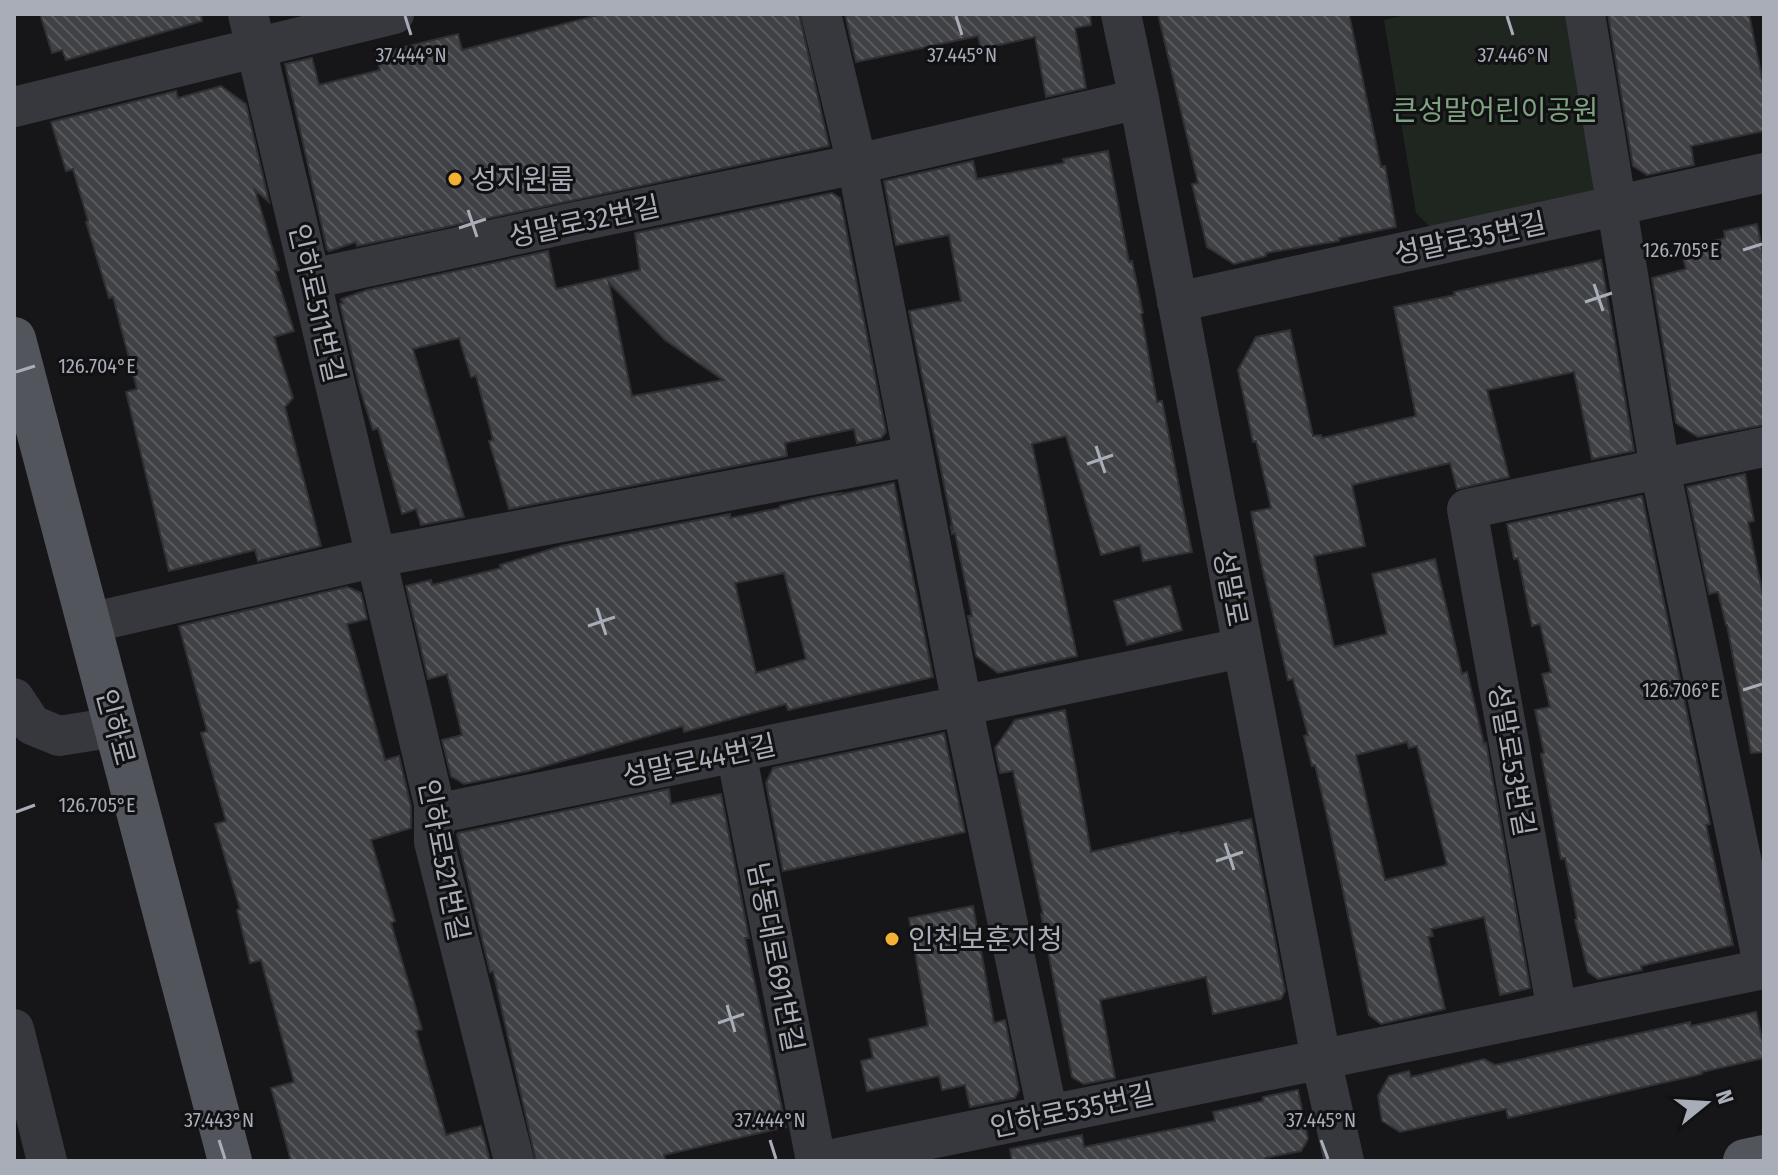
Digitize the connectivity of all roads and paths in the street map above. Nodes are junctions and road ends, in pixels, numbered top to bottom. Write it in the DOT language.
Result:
graph roads {
  1 [pos="394,14"];
  2 [pos="821,14"];
  3 [pos="1121,14"];
  4 [pos="1585,14"];
  5 [pos="253,31"];
  6 [pos="1139,99"];
  7 [pos="14,107"];
  8 [pos="857,164"];
  9 [pos="1764,173"];
  10 [pos="1616,206"];
  11 [pos="311,279"];
  12 [pos="1177,302"];
  13 [pos="14,339"];
  14 [pos="1764,447"];
  15 [pos="912,456"];
  16 [pos="1660,469"];
  17 [pos="377,557"];
  18 [pos="89,623"];
  19 [pos="1242,648"];
  20 [pos="14,698"];
  21 [pos="962,705"];
  22 [pos="116,727"];
  23 [pos="736,752"];
  24 [pos="435,814"];
  25 [pos="1764,969"];
  26 [pos="1557,1011"];
  27 [pos="14,1029"];
  28 [pos="1321,1059"];
  29 [pos="1048,1115"];
  30 [pos="1764,1157"];
  31 [pos="47,1161"];
  32 [pos="230,1161"];
  33 [pos="514,1161"];
  34 [pos="816,1161"];
  35 [pos="823,1161"];
  36 [pos="1344,1161"];
  37 [pos="1745,1161"];
  1 -- 5 [label="street"];
  2 -- 8 [label="street"];
  3 -- 6 [label="street, 성말로"];
  4 -- 10 [label="street"];
  5 -- 7 [label="street"];
  5 -- 11 [label="street, 인하로511번길"];
  6 -- 8 [label="street, 성말로32번길"];
  6 -- 12 [label="street, 성말로"];
  8 -- 11 [label="street, 성말로32번길"];
  8 -- 15 [label="street"];
  9 -- 10 [label="street, 성말로35번길"];
  10 -- 12 [label="street, 성말로35번길"];
  10 -- 16 [label="street"];
  11 -- 17 [label="street, 인하로511번길"];
  12 -- 19 [label="street, 성말로"];
  13 -- 18 [label="main road, 인하로"];
  14 -- 16 [label="street"];
  15 -- 17 [label="street"];
  15 -- 21 [label="street"];
  16 -- 25 [label="street"];
  16 -- 26 [label="street, 성말로53번길"];
  17 -- 18 [label="street"];
  17 -- 24 [label="street, 인하로521번길"];
  18 -- 22 [label="main road, 인하로"];
  19 -- 21 [label="street, 성말로44번길"];
  19 -- 28 [label="street, 성말로"];
  20 -- 22 [label="street"];
  21 -- 23 [label="street, 성말로44번길"];
  21 -- 29 [label="street"];
  22 -- 32 [label="main road, 인하로"];
  23 -- 24 [label="street, 성말로44번길"];
  23 -- 34 [label="street, 남동대로691번길"];
  24 -- 33 [label="street, 인하로521번길"];
  25 -- 26 [label="street"];
  26 -- 28 [label="street"];
  27 -- 31 [label="street"];
  28 -- 29 [label="street, 인하로535번길"];
  28 -- 36 [label="street, 성말로"];
  29 -- 35 [label="street, 인하로535번길"];
  30 -- 37 [label="main road"];
}
